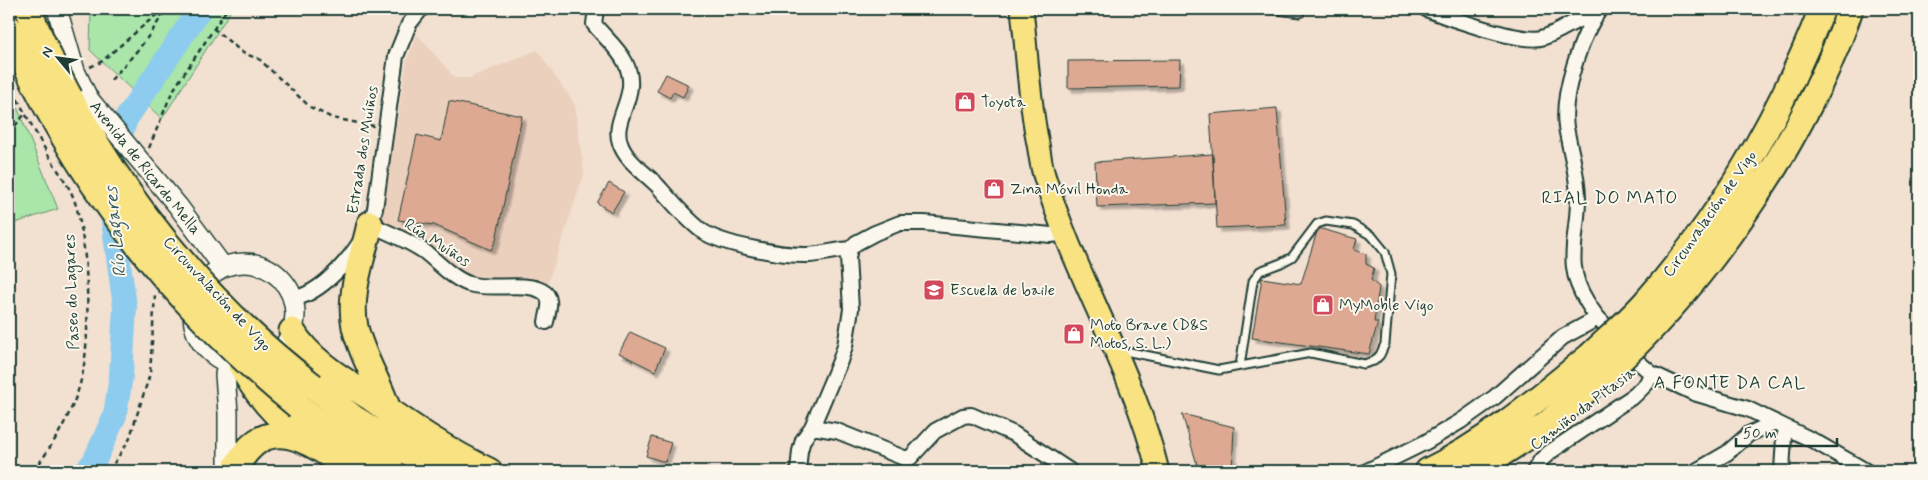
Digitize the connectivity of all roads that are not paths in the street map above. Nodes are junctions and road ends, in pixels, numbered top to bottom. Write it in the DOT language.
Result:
graph roads {
  1 [pos="28,9"];
  2 [pos="57,9"];
  3 [pos="421,9"];
  4 [pos="596,9"];
  5 [pos="1022,9"];
  6 [pos="1270,9"];
  7 [pos="1426,9"];
  8 [pos="1822,9"];
  9 [pos="1850,9"];
  10 [pos="1598,11"];
  11 [pos="1300,13"];
  12 [pos="9,28"];
  13 [pos="370,224"];
  14 [pos="1064,233"];
  15 [pos="850,249"];
  16 [pos="223,267"];
  17 [pos="293,299"];
  18 [pos="546,322"];
  19 [pos="292,331"];
  20 [pos="1115,348"];
  21 [pos="1637,361"];
  22 [pos="234,364"];
  23 [pos="1598,364"];
  24 [pos="1240,366"];
  25 [pos="1651,373"];
  26 [pos="388,410"];
  27 [pos="1781,425"];
  28 [pos="812,426"];
  29 [pos="302,438"];
  30 [pos="228,471"];
  31 [pos="234,471"];
  32 [pos="352,471"];
  33 [pos="392,471"];
  34 [pos="439,471"];
  35 [pos="489,471"];
  36 [pos="798,471"];
  37 [pos="1070,471"];
  38 [pos="1158,471"];
  39 [pos="1367,471"];
  40 [pos="1428,471"];
  41 [pos="1474,471"];
  42 [pos="1534,471"];
  43 [pos="1696,471"];
  44 [pos="1782,471"];
  45 [pos="1866,471"];
  1 -- 34 [label="highway, Circunvalación de Vigo, bridge"];
  2 -- 16 [label="main road, Avenida de Ricardo Mella, bridge"];
  3 -- 13 [label="street, Estrada dos Muíños"];
  4 -- 15 [label="street"];
  5 -- 14 [label="main road"];
  6 -- 11 [label="lane"];
  7 -- 10 [label="street"];
  8 -- 23 [label="highway, Circunvalación de Vigo, bridge"];
  9 -- 23 [label="highway, Circunvalación de Vigo, bridge"];
  10 -- 39 [label="street"];
  12 -- 33 [label="highway, Circunvalación de Vigo, bridge"];
  13 -- 17 [label="street, Estrada dos Muíños"];
  13 -- 18 [label="street, Rúa Muíños"];
  13 -- 26 [label="highway"];
  14 -- 15 [label="street"];
  14 -- 20 [label="main road"];
  15 -- 28 [label="street"];
  16 -- 17 [label="main road"];
  16 -- 22 [label="main road"];
  17 -- 19 [label="main road"];
  19 -- 22 [label="main road"];
  19 -- 26 [label="highway"];
  20 -- 24 [label="lane"];
  20 -- 38 [label="main road"];
  21 -- 25 [label="street"];
  22 -- 29 [label="highway"];
  22 -- 30 [label="main road"];
  23 -- 40 [label="highway, Circunvalación de Vigo"];
  23 -- 41 [label="highway, Circunvalación de Vigo"];
  24 -- 24 [label="lane"];
  25 -- 27 [label="street"];
  25 -- 42 [label="street, Camiño da Pitasia"];
  26 -- 35 [label="highway"];
  27 -- 43 [label="street"];
  27 -- 44 [label="street"];
  27 -- 45 [label="street"];
  28 -- 36 [label="street"];
  28 -- 37 [label="street"];
  29 -- 31 [label="highway"];
  29 -- 32 [label="highway"];
}
